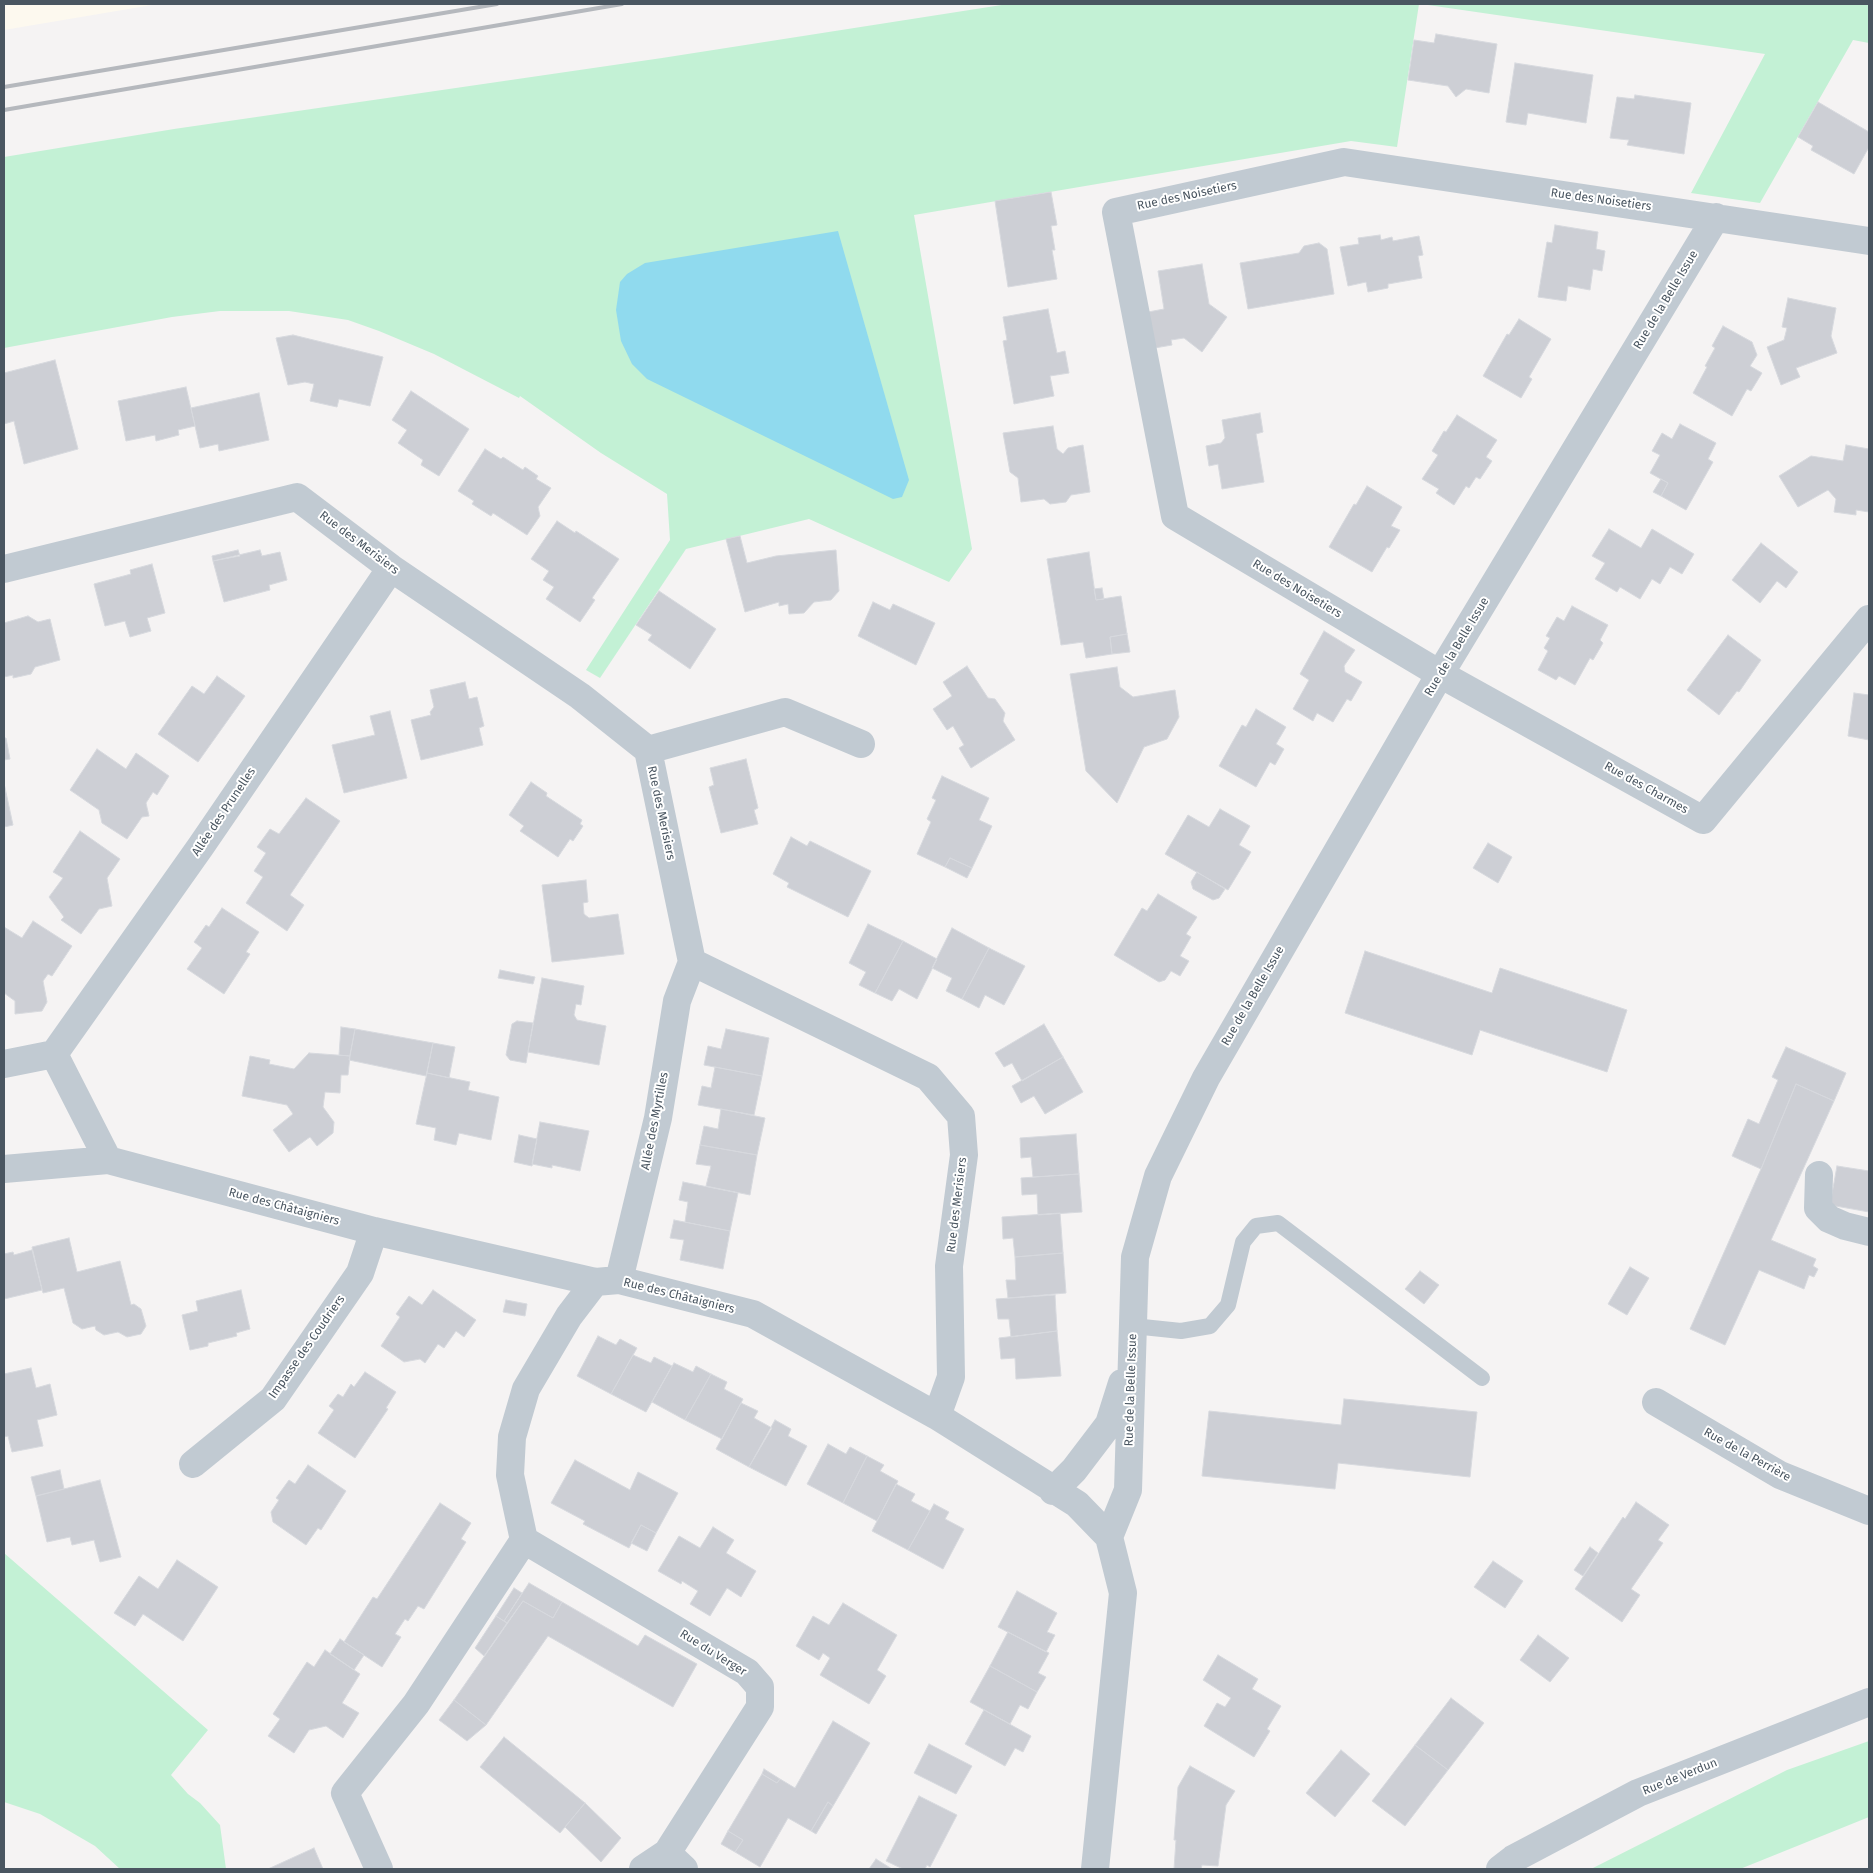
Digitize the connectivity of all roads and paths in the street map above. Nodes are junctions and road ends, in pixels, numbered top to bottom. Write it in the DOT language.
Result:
graph roads {
  1 [pos="1716,217"];
  2 [pos="1869,241"];
  3 [pos="391,568"];
  4 [pos="4,569"];
  5 [pos="1869,619"];
  6 [pos="1440,674"];
  7 [pos="861,744"];
  8 [pos="648,750"];
  9 [pos="692,962"];
  10 [pos="54,1054"];
  11 [pos="4,1064"];
  12 [pos="108,1160"];
  13 [pos="4,1169"];
  14 [pos="1819,1175"];
  15 [pos="374,1231"];
  16 [pos="1869,1232"];
  17 [pos="607,1281"];
  18 [pos="1132,1338"];
  19 [pos="1482,1378"];
  20 [pos="1656,1402"];
  21 [pos="937,1416"];
  22 [pos="193,1464"];
  23 [pos="1053,1490"];
  24 [pos="1869,1511"];
  25 [pos="1109,1537"];
  26 [pos="524,1540"];
  27 [pos="1869,1702"];
  28 [pos="676,1861"];
  29 [pos="378,1869"];
  30 [pos="643,1869"];
  31 [pos="1095,1869"];
  32 [pos="1500,1869"];
  1 -- 2 [label="street, Rue des Noisetiers"];
  1 -- 6 [label="street, Rue de la Belle Issue"];
  1 -- 6 [label="street, Rue des Noisetiers"];
  3 -- 4 [label="street, Rue des Merisiers"];
  3 -- 8 [label="street, Rue des Merisiers"];
  3 -- 10 [label="street, Allée des Prunelles"];
  5 -- 6 [label="street, Rue des Charmes"];
  6 -- 18 [label="street, Rue de la Belle Issue"];
  7 -- 8 [label="street"];
  8 -- 9 [label="street, Rue des Merisiers"];
  9 -- 17 [label="street, Allée des Myrtilles"];
  9 -- 21 [label="street, Rue des Merisiers"];
  10 -- 11 [label="street"];
  10 -- 12 [label="street"];
  12 -- 13 [label="street, Rue des Châtaigniers"];
  12 -- 15 [label="street, Rue des Châtaigniers"];
  14 -- 16 [label="street"];
  15 -- 17 [label="street, Rue des Châtaigniers"];
  15 -- 22 [label="street, Impasse des Coudriers"];
  17 -- 21 [label="street, Rue des Châtaigniers"];
  17 -- 26 [label="street"];
  18 -- 19 [label="lane"];
  18 -- 23 [label="street"];
  18 -- 25 [label="street, Rue de la Belle Issue"];
  20 -- 24 [label="street, Rue de la Perrière"];
  21 -- 23 [label="street, Rue des Châtaigniers"];
  23 -- 25 [label="street, Rue des Châtaigniers"];
  25 -- 31 [label="street"];
  26 -- 28 [label="street, Rue du Verger"];
  26 -- 29 [label="street"];
  27 -- 32 [label="street, Rue de Verdun"];
  28 -- 30 [label="street, Rue du Verger"];
}
